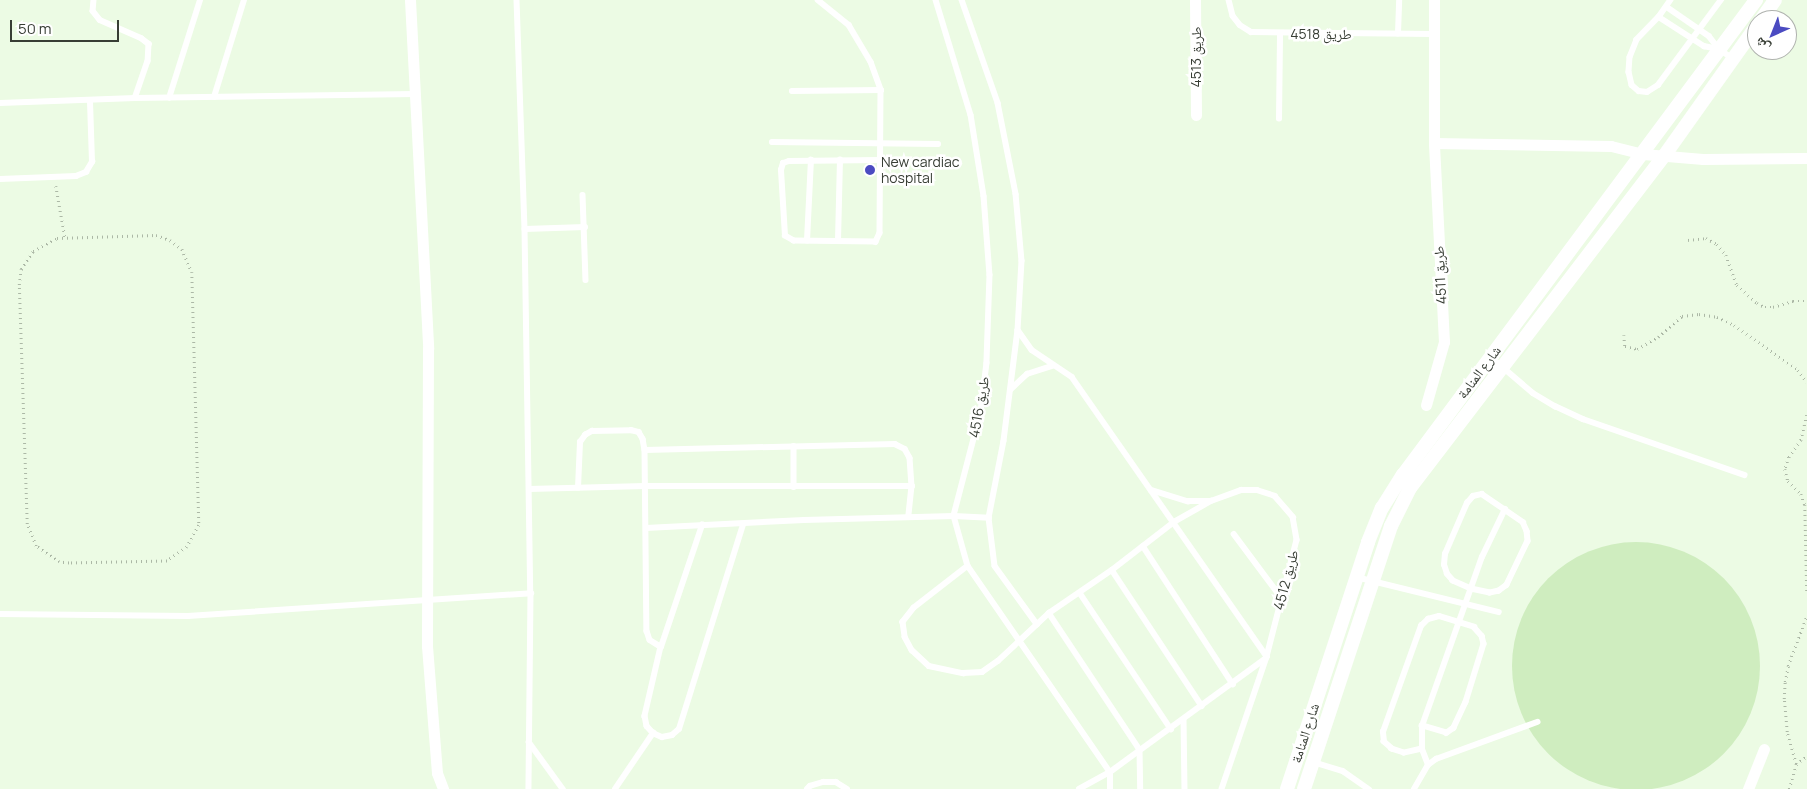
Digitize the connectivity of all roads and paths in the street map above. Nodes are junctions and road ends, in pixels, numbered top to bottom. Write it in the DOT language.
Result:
graph roads {
  1 [pos="94,0"];
  2 [pos="200,0"];
  3 [pos="244,0"];
  4 [pos="410,0"];
  5 [pos="517,0"];
  6 [pos="818,0"];
  7 [pos="936,0"];
  8 [pos="962,0"];
  9 [pos="1195,0"];
  10 [pos="1229,0"];
  11 [pos="1399,0"];
  12 [pos="1434,0"];
  13 [pos="1671,0"];
  14 [pos="1721,0"];
  15 [pos="1756,0"];
  16 [pos="1667,7"];
  17 [pos="1659,17"];
  18 [pos="1699,29"];
  19 [pos="1280,34"];
  20 [pos="1398,34"];
  21 [pos="1433,34"];
  22 [pos="1693,38"];
  23 [pos="1747,39"];
  24 [pos="1720,50"];
  25 [pos="1733,58"];
  26 [pos="881,90"];
  27 [pos="792,91"];
  28 [pos="415,94"];
  29 [pos="214,97"];
  30 [pos="135,98"];
  31 [pos="169,98"];
  32 [pos="90,101"];
  33 [pos="0,103"];
  34 [pos="1196,115"];
  35 [pos="1279,119"];
  36 [pos="772,142"];
  37 [pos="1434,143"];
  38 [pos="879,144"];
  39 [pos="938,144"];
  40 [pos="1643,154"];
  41 [pos="1664,156"];
  42 [pos="1807,158"];
  43 [pos="811,160"];
  44 [pos="840,160"];
  45 [pos="880,160"];
  46 [pos="54,177"];
  47 [pos="0,179"];
  48 [pos="584,195"];
  49 [pos="585,227"];
  50 [pos="525,229"];
  51 [pos="65,236"];
  52 [pos="1688,240"];
  53 [pos="807,241"];
  54 [pos="838,242"];
  55 [pos="586,280"];
  56 [pos="1807,301"];
  57 [pos="1018,330"];
  58 [pos="1624,335"];
  59 [pos="1491,357"];
  60 [pos="1052,366"];
  61 [pos="1502,368"];
  62 [pos="1807,382"];
  63 [pos="1010,389"];
  64 [pos="1426,405"];
  65 [pos="1807,415"];
  66 [pos="794,446"];
  67 [pos="645,450"];
  68 [pos="1745,475"];
  69 [pos="645,486"];
  70 [pos="912,486"];
  71 [pos="578,488"];
  72 [pos="794,488"];
  73 [pos="529,489"];
  74 [pos="1151,490"];
  75 [pos="1211,501"];
  76 [pos="1806,504"];
  77 [pos="1504,509"];
  78 [pos="954,516"];
  79 [pos="909,517"];
  80 [pos="990,518"];
  81 [pos="1174,522"];
  82 [pos="702,525"];
  83 [pos="743,525"];
  84 [pos="646,528"];
  85 [pos="1234,534"];
  86 [pos="1143,546"];
  87 [pos="968,566"];
  88 [pos="1112,570"];
  89 [pos="1356,577"];
  90 [pos="1372,582"];
  91 [pos="1807,582"];
  92 [pos="1471,589"];
  93 [pos="531,593"];
  94 [pos="1080,593"];
  95 [pos="1807,593"];
  96 [pos="1281,597"];
  97 [pos="426,602"];
  98 [pos="1465,604"];
  99 [pos="1499,612"];
  100 [pos="1049,613"];
  101 [pos="0,614"];
  102 [pos="1807,615"];
  103 [pos="1459,622"];
  104 [pos="1037,624"];
  105 [pos="1021,639"];
  106 [pos="661,647"];
  107 [pos="1267,657"];
  108 [pos="1233,684"];
  109 [pos="1202,706"];
  110 [pos="1184,719"];
  111 [pos="1536,722"];
  112 [pos="1422,726"];
  113 [pos="1170,728"];
  114 [pos="653,733"];
  115 [pos="529,742"];
  116 [pos="1422,749"];
  117 [pos="1764,749"];
  118 [pos="1140,750"];
  119 [pos="1807,756"];
  120 [pos="1313,762"];
  121 [pos="1796,764"];
  122 [pos="1428,765"];
  123 [pos="1110,772"];
  124 [pos="443,789"];
  125 [pos="529,789"];
  126 [pos="563,789"];
  127 [pos="615,789"];
  128 [pos="807,789"];
  129 [pos="848,789"];
  130 [pos="1079,789"];
  131 [pos="1110,789"];
  132 [pos="1142,789"];
  133 [pos="1185,789"];
  134 [pos="1222,789"];
  135 [pos="1286,789"];
  136 [pos="1304,789"];
  137 [pos="1369,789"];
  138 [pos="1414,789"];
  139 [pos="1748,789"];
  140 [pos="1789,789"];
  1 -- 30 [label="lane"];
  2 -- 31 [label="lane"];
  3 -- 29 [label="lane"];
  4 -- 28 [label="street"];
  5 -- 50 [label="lane"];
  6 -- 26 [label="lane"];
  7 -- 78 [label="lane, طريق 4516"];
  8 -- 57 [label="lane, طريق 4516"];
  9 -- 34 [label="street, طريق 4513"];
  10 -- 19 [label="lane, طريق 4518"];
  11 -- 20 [label="lane"];
  12 -- 21 [label="street, طريق 4511"];
  13 -- 16 [label="lane"];
  14 -- 18 [label="lane"];
  15 -- 24 [label="street, شارع المنامة"];
  16 -- 17 [label="lane"];
  16 -- 18 [label="lane"];
  17 -- 22 [label="lane"];
  17 -- 22 [label="lane"];
  18 -- 22 [label="lane"];
  18 -- 24 [label="lane"];
  19 -- 20 [label="lane, طريق 4518"];
  19 -- 35 [label="lane"];
  20 -- 21 [label="lane, طريق 4518"];
  21 -- 37 [label="street, طريق 4511"];
  22 -- 24 [label="lane"];
  23 -- 25 [label="street, شارع المنامة"];
  24 -- 25 [label="lane"];
  24 -- 40 [label="street, شارع المنامة"];
  25 -- 41 [label="street, شارع المنامة"];
  26 -- 27 [label="lane"];
  26 -- 38 [label="lane"];
  28 -- 29 [label="lane"];
  28 -- 97 [label="street"];
  29 -- 31 [label="lane"];
  30 -- 31 [label="lane"];
  30 -- 32 [label="lane"];
  32 -- 33 [label="lane"];
  32 -- 46 [label="lane"];
  36 -- 38 [label="lane"];
  37 -- 40 [label="street"];
  37 -- 64 [label="street, طريق 4511"];
  38 -- 39 [label="lane"];
  38 -- 45 [label="lane"];
  40 -- 41 [label="street"];
  40 -- 59 [label="street, شارع المنامة"];
  41 -- 42 [label="street"];
  41 -- 61 [label="street, شارع المنامة"];
  43 -- 44 [label="lane"];
  43 -- 53 [label="lane"];
  43 -- 53 [label="lane"];
  44 -- 45 [label="lane"];
  44 -- 54 [label="lane"];
  45 -- 54 [label="lane"];
  46 -- 47 [label="lane"];
  46 -- 51 [label="path"];
  48 -- 49 [label="lane"];
  49 -- 50 [label="lane"];
  49 -- 55 [label="lane"];
  50 -- 73 [label="lane"];
  51 -- 51 [label="path"];
  52 -- 56 [label="path"];
  53 -- 54 [label="lane"];
  57 -- 60 [label="lane"];
  57 -- 63 [label="lane, طريق 4516"];
  58 -- 62 [label="path"];
  59 -- 61 [label="lane"];
  59 -- 89 [label="street, شارع المنامة"];
  60 -- 63 [label="lane"];
  60 -- 74 [label="lane"];
  61 -- 68 [label="lane"];
  61 -- 90 [label="street, شارع المنامة"];
  63 -- 80 [label="lane, طريق 4516"];
  65 -- 76 [label="path"];
  66 -- 67 [label="lane"];
  66 -- 70 [label="lane"];
  66 -- 72 [label="lane"];
  67 -- 69 [label="lane"];
  67 -- 71 [label="lane"];
  69 -- 71 [label="lane"];
  69 -- 72 [label="lane"];
  69 -- 84 [label="lane"];
  70 -- 72 [label="lane"];
  70 -- 79 [label="lane"];
  71 -- 73 [label="lane"];
  73 -- 93 [label="lane"];
  74 -- 75 [label="lane"];
  74 -- 81 [label="lane"];
  75 -- 81 [label="lane, طريق 4512"];
  75 -- 96 [label="lane, طريق 4512"];
  76 -- 91 [label="path"];
  77 -- 92 [label="lane"];
  77 -- 92 [label="lane"];
  77 -- 92 [label="lane"];
  78 -- 79 [label="lane"];
  78 -- 80 [label="lane"];
  78 -- 87 [label="lane"];
  79 -- 83 [label="lane"];
  80 -- 104 [label="lane, طريق 4516"];
  81 -- 86 [label="lane, طريق 4512"];
  81 -- 107 [label="lane"];
  82 -- 83 [label="lane"];
  82 -- 84 [label="lane"];
  82 -- 106 [label="lane"];
  83 -- 114 [label="lane"];
  84 -- 106 [label="lane"];
  85 -- 96 [label="lane"];
  86 -- 88 [label="lane, طريق 4512"];
  86 -- 108 [label="lane"];
  87 -- 105 [label="lane"];
  87 -- 105 [label="lane, طريق 4512"];
  88 -- 94 [label="lane, طريق 4512"];
  88 -- 109 [label="lane"];
  89 -- 90 [label="lane"];
  89 -- 135 [label="street, شارع المنامة"];
  90 -- 98 [label="lane"];
  90 -- 120 [label="street, شارع المنامة"];
  91 -- 95 [label="path"];
  92 -- 98 [label="lane"];
  93 -- 97 [label="lane"];
  93 -- 115 [label="lane"];
  94 -- 100 [label="lane, طريق 4512"];
  94 -- 113 [label="lane"];
  96 -- 107 [label="lane, طريق 4512"];
  97 -- 101 [label="lane"];
  97 -- 124 [label="street"];
  98 -- 99 [label="lane"];
  98 -- 103 [label="lane"];
  100 -- 104 [label="lane, طريق 4512"];
  100 -- 118 [label="lane"];
  102 -- 121 [label="path"];
  103 -- 112 [label="lane"];
  103 -- 112 [label="lane"];
  103 -- 116 [label="lane"];
  104 -- 105 [label="lane, طريق 4512"];
  105 -- 123 [label="lane"];
  106 -- 114 [label="lane"];
  107 -- 108 [label="lane"];
  107 -- 134 [label="lane, طريق 4512"];
  108 -- 109 [label="lane"];
  109 -- 110 [label="lane"];
  110 -- 113 [label="lane"];
  110 -- 133 [label="lane"];
  111 -- 122 [label="lane"];
  112 -- 116 [label="lane"];
  113 -- 118 [label="lane"];
  114 -- 127 [label="lane"];
  115 -- 125 [label="lane"];
  115 -- 126 [label="lane"];
  116 -- 122 [label="lane"];
  117 -- 139 [label="street"];
  118 -- 123 [label="lane"];
  118 -- 132 [label="lane"];
  119 -- 121 [label="path"];
  120 -- 136 [label="street, شارع المنامة"];
  120 -- 137 [label="lane"];
  121 -- 140 [label="path"];
  122 -- 138 [label="lane"];
  123 -- 130 [label="lane"];
  123 -- 131 [label="lane"];
  128 -- 129 [label="lane"];
}
